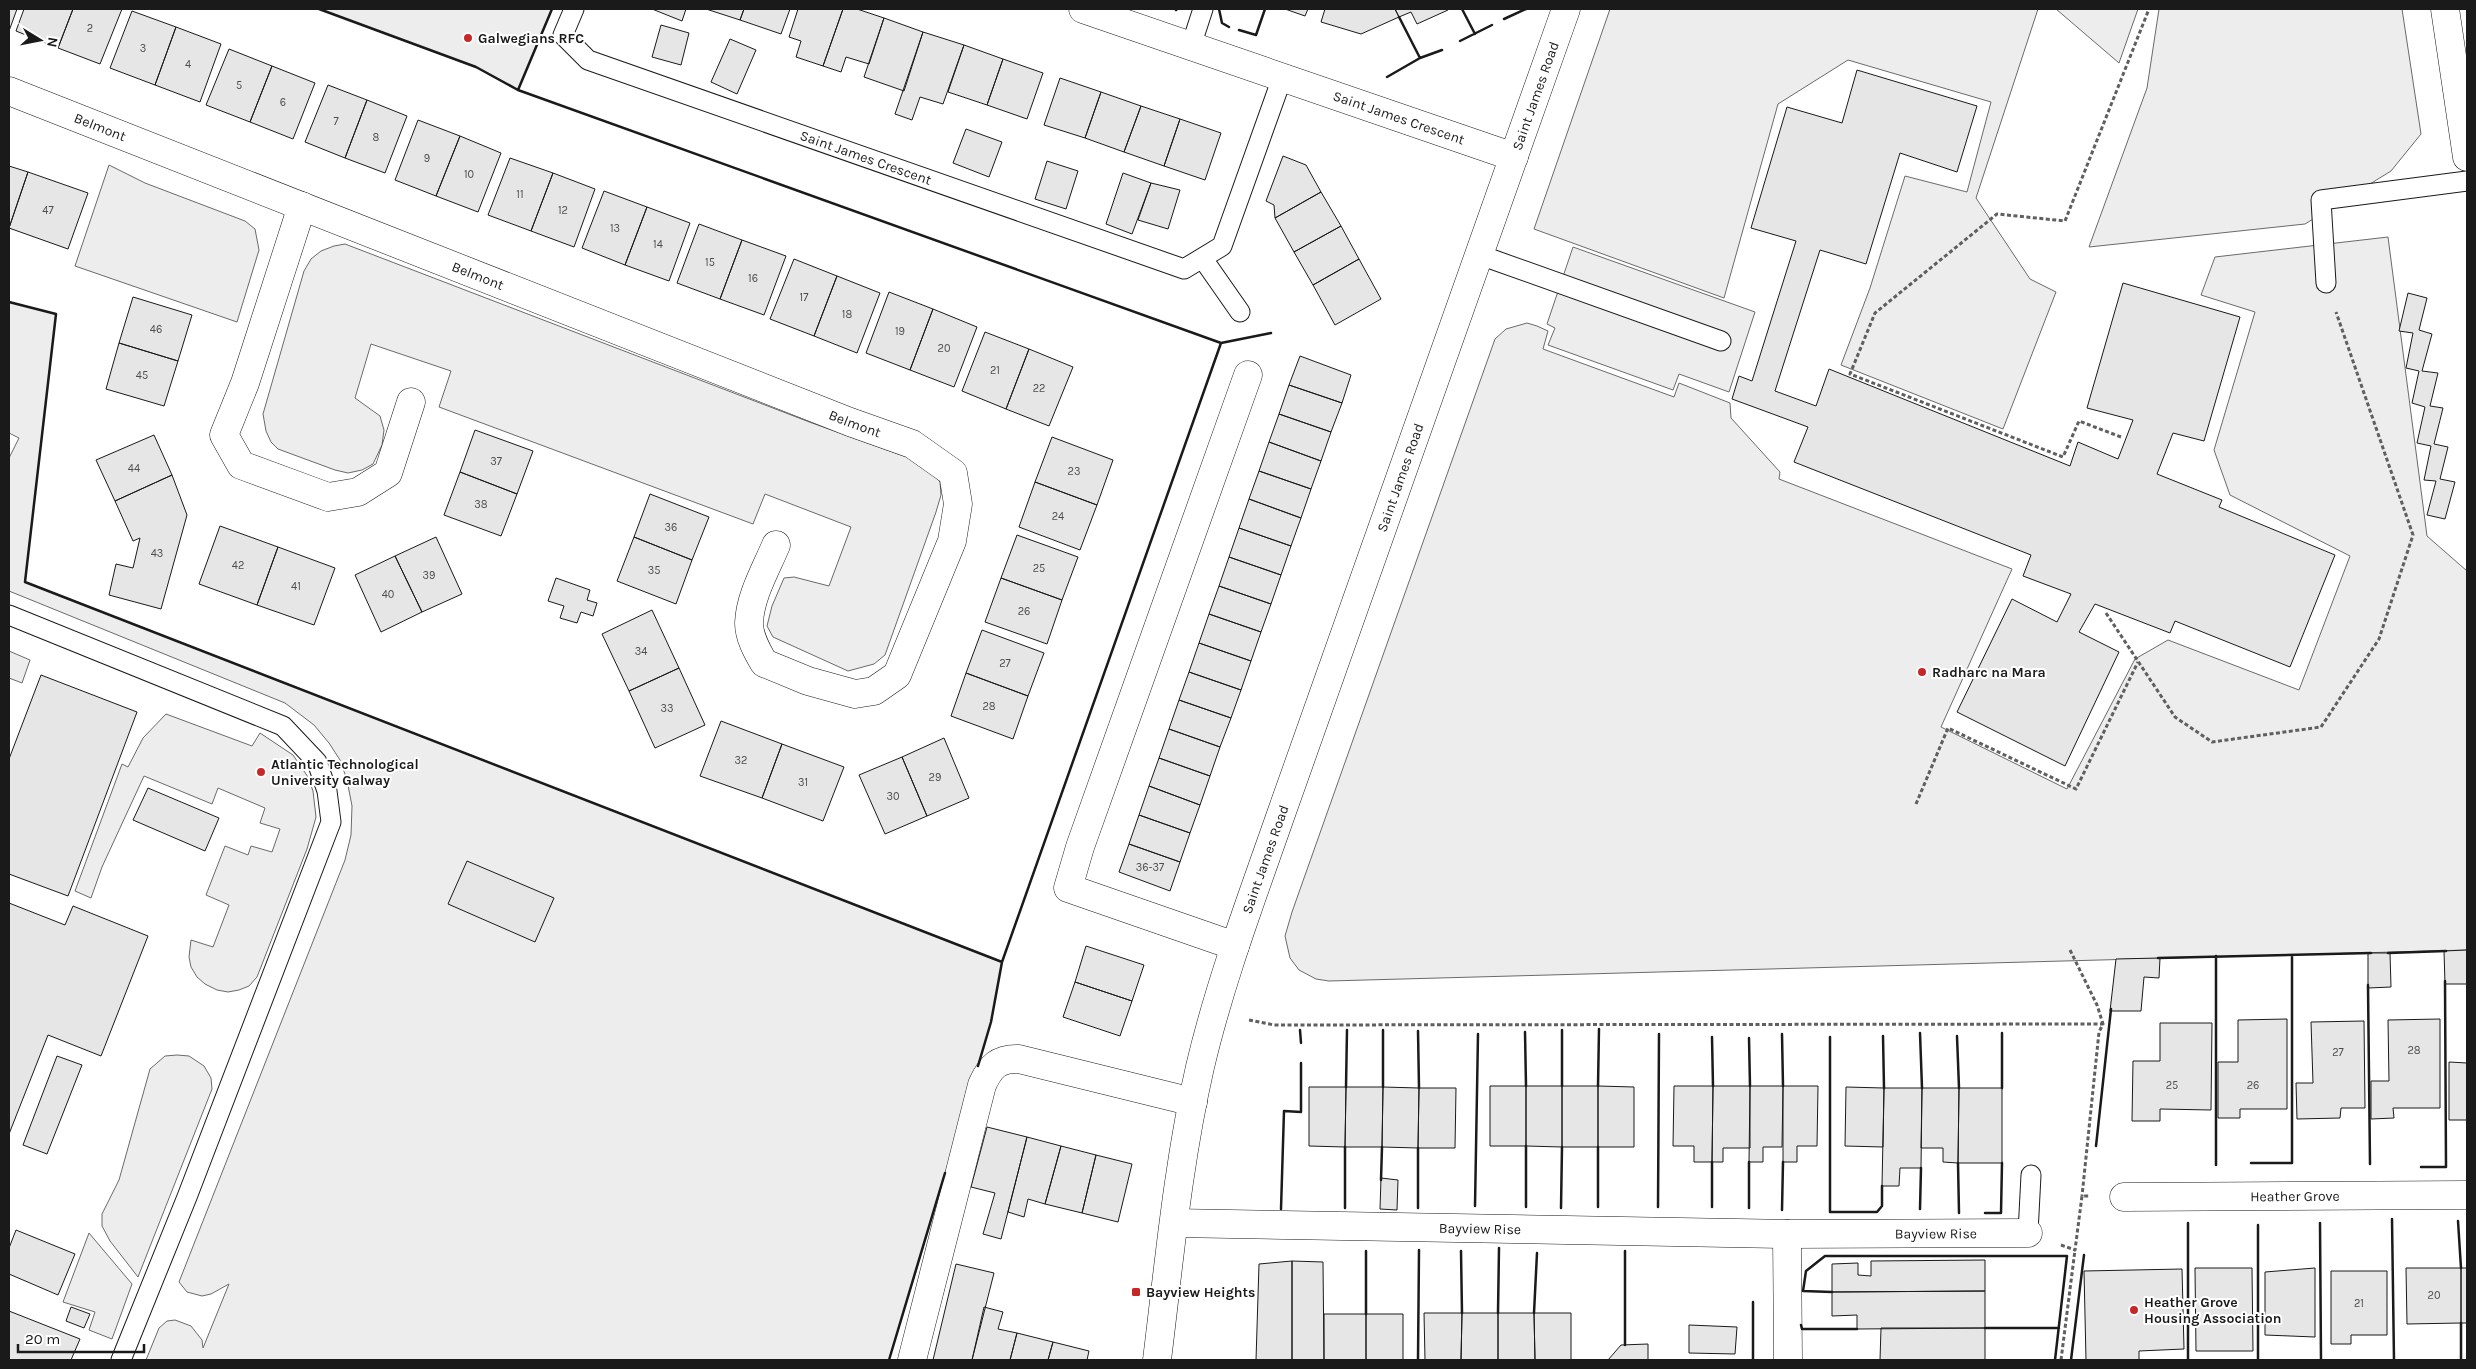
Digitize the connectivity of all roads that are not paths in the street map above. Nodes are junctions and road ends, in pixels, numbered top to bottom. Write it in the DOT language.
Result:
graph roads {
  1 [pos="574,9"];
  2 [pos="1083,9"];
  3 [pos="1203,9"];
  4 [pos="1566,9"];
  5 [pos="2445,9"];
  6 [pos="1191,46"];
  7 [pos="1282,78"];
  8 [pos="9,91"];
  9 [pos="2467,156"];
  10 [pos="1514,157"];
  11 [pos="2467,181"];
  12 [pos="302,206"];
  13 [pos="1480,254"];
  14 [pos="1203,259"];
  15 [pos="2326,283"];
  16 [pos="1240,312"];
  17 [pos="1721,341"];
  18 [pos="1248,375"];
  19 [pos="411,402"];
  20 [pos="776,545"];
  21 [pos="9,615"];
  22 [pos="1235,946"];
  23 [pos="1193,1102"];
  24 [pos="2031,1175"];
  25 [pos="2467,1195"];
  26 [pos="2124,1197"];
  27 [pos="1174,1223"];
  28 [pos="2028,1233"];
  29 [pos="1787,1234"];
  30 [pos="121,1360"];
  31 [pos="912,1360"];
  32 [pos="1157,1360"];
  33 [pos="1788,1360"];
  1 -- 14 [label="lane, Saint James Crescent"];
  2 -- 6 [label="street, Saint James Crescent"];
  3 -- 6 [label="lane"];
  4 -- 10 [label="street, Saint James Road"];
  5 -- 9 [label="street"];
  6 -- 7 [label="street, Saint James Crescent"];
  7 -- 10 [label="street, Saint James Crescent"];
  7 -- 14 [label="lane, Saint James Crescent"];
  8 -- 12 [label="street, Belmont"];
  10 -- 13 [label="street, Saint James Road"];
  11 -- 15 [label="lane"];
  12 -- 19 [label="street"];
  12 -- 20 [label="street, Belmont"];
  13 -- 17 [label="lane"];
  13 -- 22 [label="street, Saint James Road"];
  14 -- 16 [label="lane"];
  18 -- 22 [label="street"];
  21 -- 30 [label="lane"];
  22 -- 23 [label="street, Saint James Road"];
  23 -- 27 [label="street, Saint James Road"];
  23 -- 31 [label="street"];
  24 -- 28 [label="lane"];
  25 -- 26 [label="street, Heather Grove"];
  27 -- 29 [label="street, Bayview Rise"];
  27 -- 32 [label="street, Saint James Road"];
  28 -- 29 [label="street, Bayview Rise"];
  29 -- 33 [label="street"];
}
